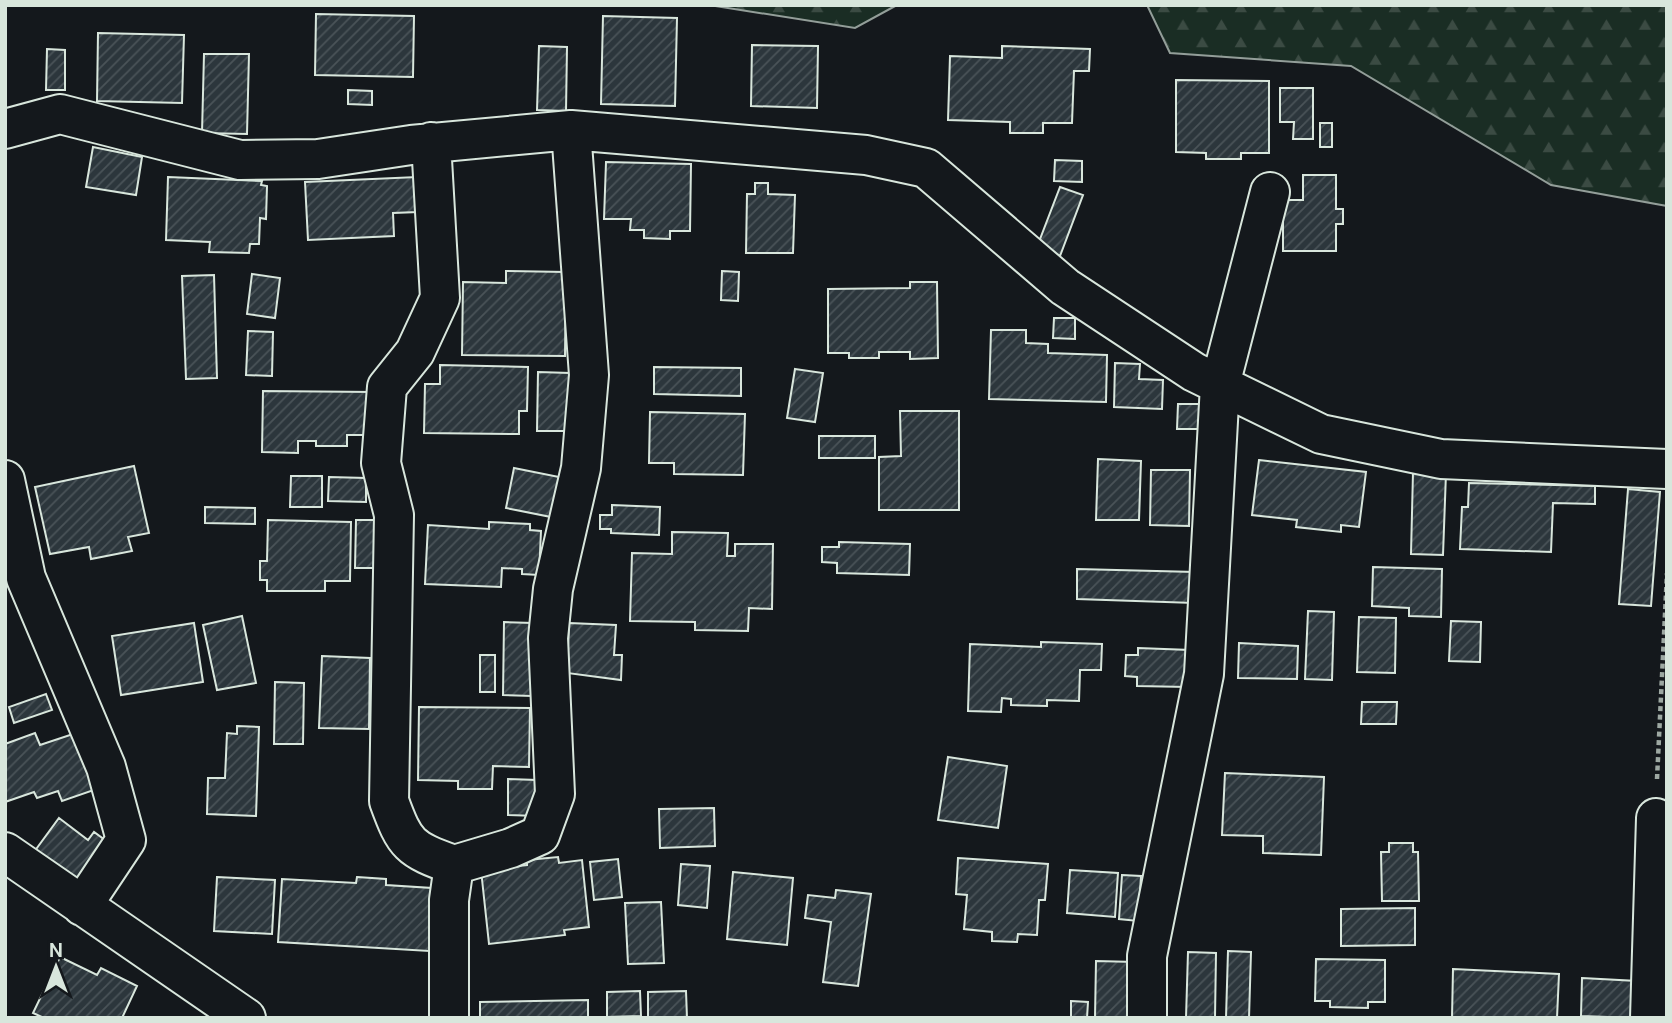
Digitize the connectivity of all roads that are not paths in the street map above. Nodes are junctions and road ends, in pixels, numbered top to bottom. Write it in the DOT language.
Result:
graph roads {
  1 [pos="5,129"];
  2 [pos="571,130"];
  3 [pos="431,142"];
  4 [pos="1270,192"];
  5 [pos="1220,385"];
  6 [pos="1667,469"];
  7 [pos="5,480"];
  8 [pos="1656,818"];
  9 [pos="5,852"];
  10 [pos="454,865"];
  11 [pos="82,906"];
  12 [pos="246,1018"];
  13 [pos="449,1018"];
  14 [pos="1147,1018"];
  15 [pos="1650,1018"];
  1 -- 3 [label="street"];
  2 -- 3 [label="street"];
  2 -- 5 [label="street"];
  2 -- 10 [label="street"];
  3 -- 10 [label="street"];
  4 -- 5 [label="street"];
  5 -- 6 [label="street"];
  5 -- 14 [label="street"];
  7 -- 11 [label="street"];
  8 -- 15 [label="street"];
  9 -- 11 [label="street"];
  10 -- 13 [label="street"];
  11 -- 12 [label="street"];
}
